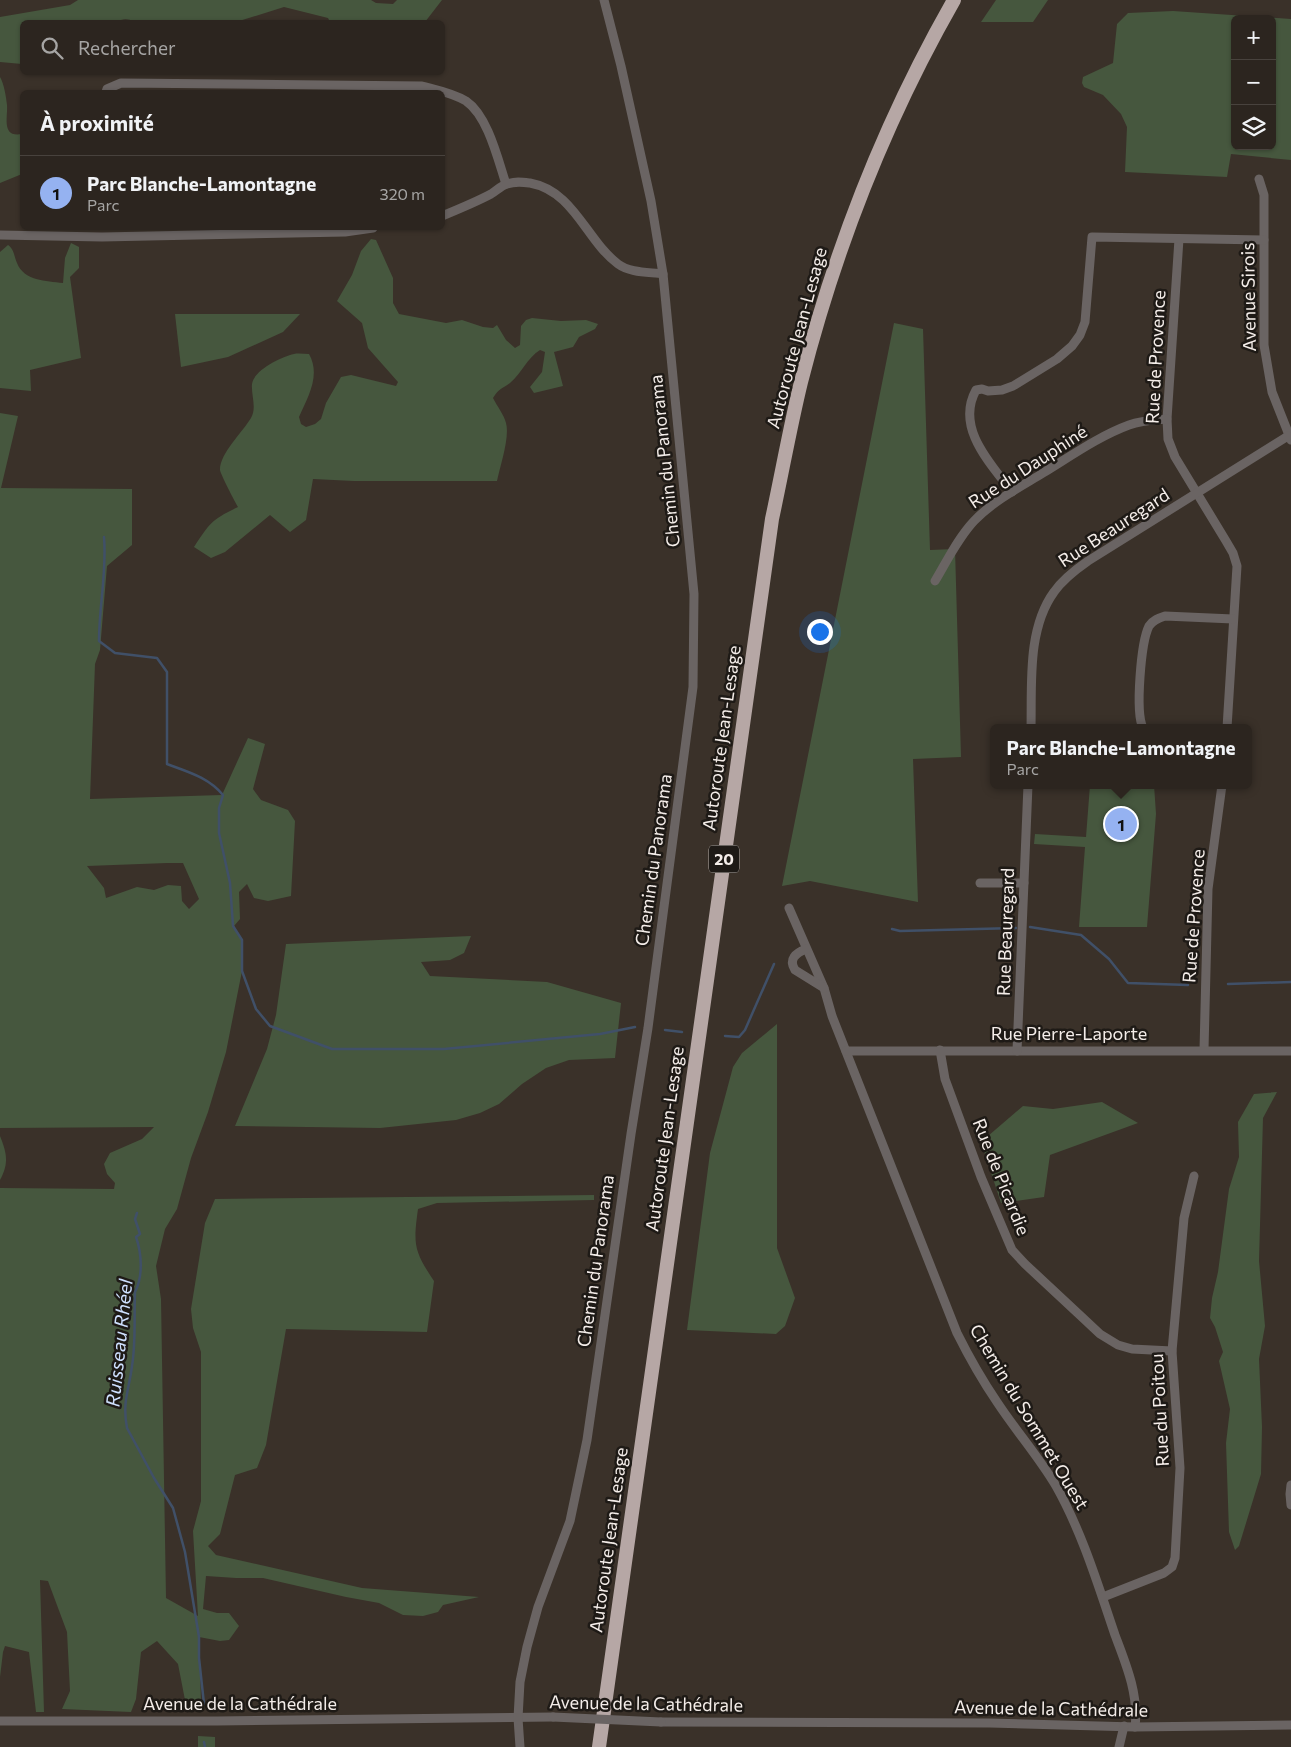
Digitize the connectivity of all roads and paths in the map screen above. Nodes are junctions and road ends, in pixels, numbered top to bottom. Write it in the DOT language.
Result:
graph roads {
  1 [pos="604,0"];
  2 [pos="954,0"];
  3 [pos="107,90"];
  4 [pos="438,90"];
  5 [pos="445,92"];
  6 [pos="1259,179"];
  7 [pos="506,184"];
  8 [pos="445,215"];
  9 [pos="359,230"];
  10 [pos="101,232"];
  11 [pos="0,235"];
  12 [pos="1180,239"];
  13 [pos="1264,240"];
  14 [pos="663,274"];
  15 [pos="1167,419"];
  16 [pos="1290,438"];
  17 [pos="1012,492"];
  18 [pos="1198,493"];
  19 [pos="935,582"];
  20 [pos="1233,619"];
  21 [pos="1030,724"];
  22 [pos="1141,724"];
  23 [pos="1227,724"];
  24 [pos="1028,789"];
  25 [pos="1221,789"];
  26 [pos="980,883"];
  27 [pos="1024,883"];
  28 [pos="789,908"];
  29 [pos="806,949"];
  30 [pos="824,988"];
  31 [pos="940,1050"];
  32 [pos="1017,1050"];
  33 [pos="1204,1050"];
  34 [pos="846,1051"];
  35 [pos="1291,1051"];
  36 [pos="1194,1176"];
  37 [pos="1172,1351"];
  38 [pos="1291,1485"];
  39 [pos="1291,1505"];
  40 [pos="1103,1597"];
  41 [pos="518,1718"];
  42 [pos="0,1721"];
  43 [pos="1291,1725"];
  44 [pos="1124,1726"];
  45 [pos="1135,1727"];
  46 [pos="520,1747"];
  47 [pos="600,1747"];
  48 [pos="1119,1747"];
  1 -- 14 [label="street, Chemin du Panorama"];
  2 -- 47 [label="highway, Autoroute Jean-Lesage / 20"];
  3 -- 4 [label="street"];
  5 -- 7 [label="street"];
  6 -- 13 [label="street, Avenue Sirois"];
  7 -- 8 [label="street"];
  7 -- 14 [label="street"];
  9 -- 10 [label="street"];
  10 -- 11 [label="street"];
  12 -- 13 [label="street"];
  12 -- 15 [label="street, Rue de Provence"];
  12 -- 17 [label="street"];
  13 -- 16 [label="street, Avenue Sirois"];
  14 -- 41 [label="street, Chemin du Panorama"];
  15 -- 17 [label="street, Rue du Dauphiné"];
  15 -- 18 [label="street, Rue de Provence"];
  16 -- 18 [label="street, Rue Beauregard"];
  17 -- 19 [label="street, Rue du Dauphiné"];
  18 -- 20 [label="street, Rue de Provence"];
  18 -- 21 [label="street, Rue Beauregard"];
  20 -- 22 [label="street"];
  20 -- 23 [label="street, Rue de Provence"];
  24 -- 27 [label="street, Rue Beauregard"];
  25 -- 33 [label="street, Rue de Provence"];
  26 -- 27 [label="street"];
  27 -- 32 [label="street, Rue Beauregard"];
  28 -- 29 [label="street, Chemin du Sommet Ouest"];
  29 -- 30 [label="street, Chemin du Sommet Ouest"];
  29 -- 30 [label="street"];
  30 -- 34 [label="street, Chemin du Sommet Ouest"];
  31 -- 32 [label="street, Rue Pierre-Laporte"];
  31 -- 34 [label="street, Rue Pierre-Laporte"];
  31 -- 37 [label="street, Rue de Picardie"];
  32 -- 33 [label="street, Rue Pierre-Laporte"];
  33 -- 35 [label="street, Rue Pierre-Laporte"];
  34 -- 40 [label="street, Chemin du Sommet Ouest"];
  36 -- 37 [label="street, Rue du Poitou"];
  37 -- 40 [label="street, Rue du Poitou"];
  38 -- 39 [label="street"];
  40 -- 45 [label="street, Chemin du Sommet Ouest"];
  41 -- 42 [label="street, Avenue de la Cathédrale"];
  41 -- 44 [label="street, Avenue de la Cathédrale, bridge"];
  41 -- 46 [label="street, Chemin du Panorama"];
  43 -- 45 [label="street, Avenue de la Cathédrale"];
  44 -- 45 [label="street, Avenue de la Cathédrale"];
  44 -- 48 [label="street"];
}
